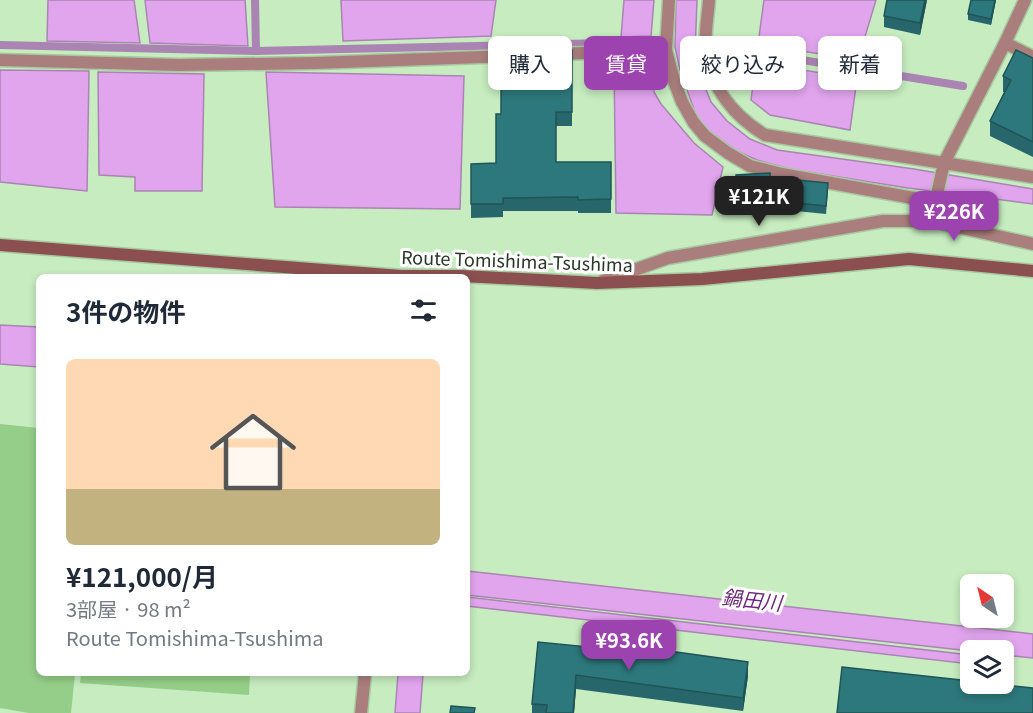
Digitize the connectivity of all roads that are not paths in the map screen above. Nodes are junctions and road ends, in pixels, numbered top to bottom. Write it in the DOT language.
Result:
graph roads {
  1 [pos="669,0"];
  2 [pos="709,0"];
  3 [pos="1025,0"];
  4 [pos="667,36"];
  5 [pos="1005,43"];
  6 [pos="584,53"];
  7 [pos="668,57"];
  8 [pos="1033,57"];
  9 [pos="0,60"];
  10 [pos="944,163"];
  11 [pos="1033,177"];
  12 [pos="936,199"];
  13 [pos="931,221"];
  14 [pos="1033,244"];
  15 [pos="0,245"];
  16 [pos="1033,271"];
  17 [pos="363,274"];
  18 [pos="470,276"];
  19 [pos="597,283"];
  20 [pos="365,676"];
  21 [pos="361,713"];
  1 -- 4 [label="street"];
  2 -- 10 [label="street"];
  3 -- 5 [label="street"];
  5 -- 8 [label="street"];
  5 -- 10 [label="street"];
  6 -- 9 [label="street"];
  7 -- 12 [label="street"];
  10 -- 11 [label="street"];
  10 -- 12 [label="street"];
  12 -- 13 [label="street"];
  13 -- 14 [label="street"];
  13 -- 19 [label="street"];
  15 -- 17 [label="main road, Route Tomishima-Tsushima"];
  16 -- 19 [label="main road, Route Tomishima-Tsushima"];
  18 -- 19 [label="main road, Route Tomishima-Tsushima"];
  20 -- 21 [label="street"];
}
